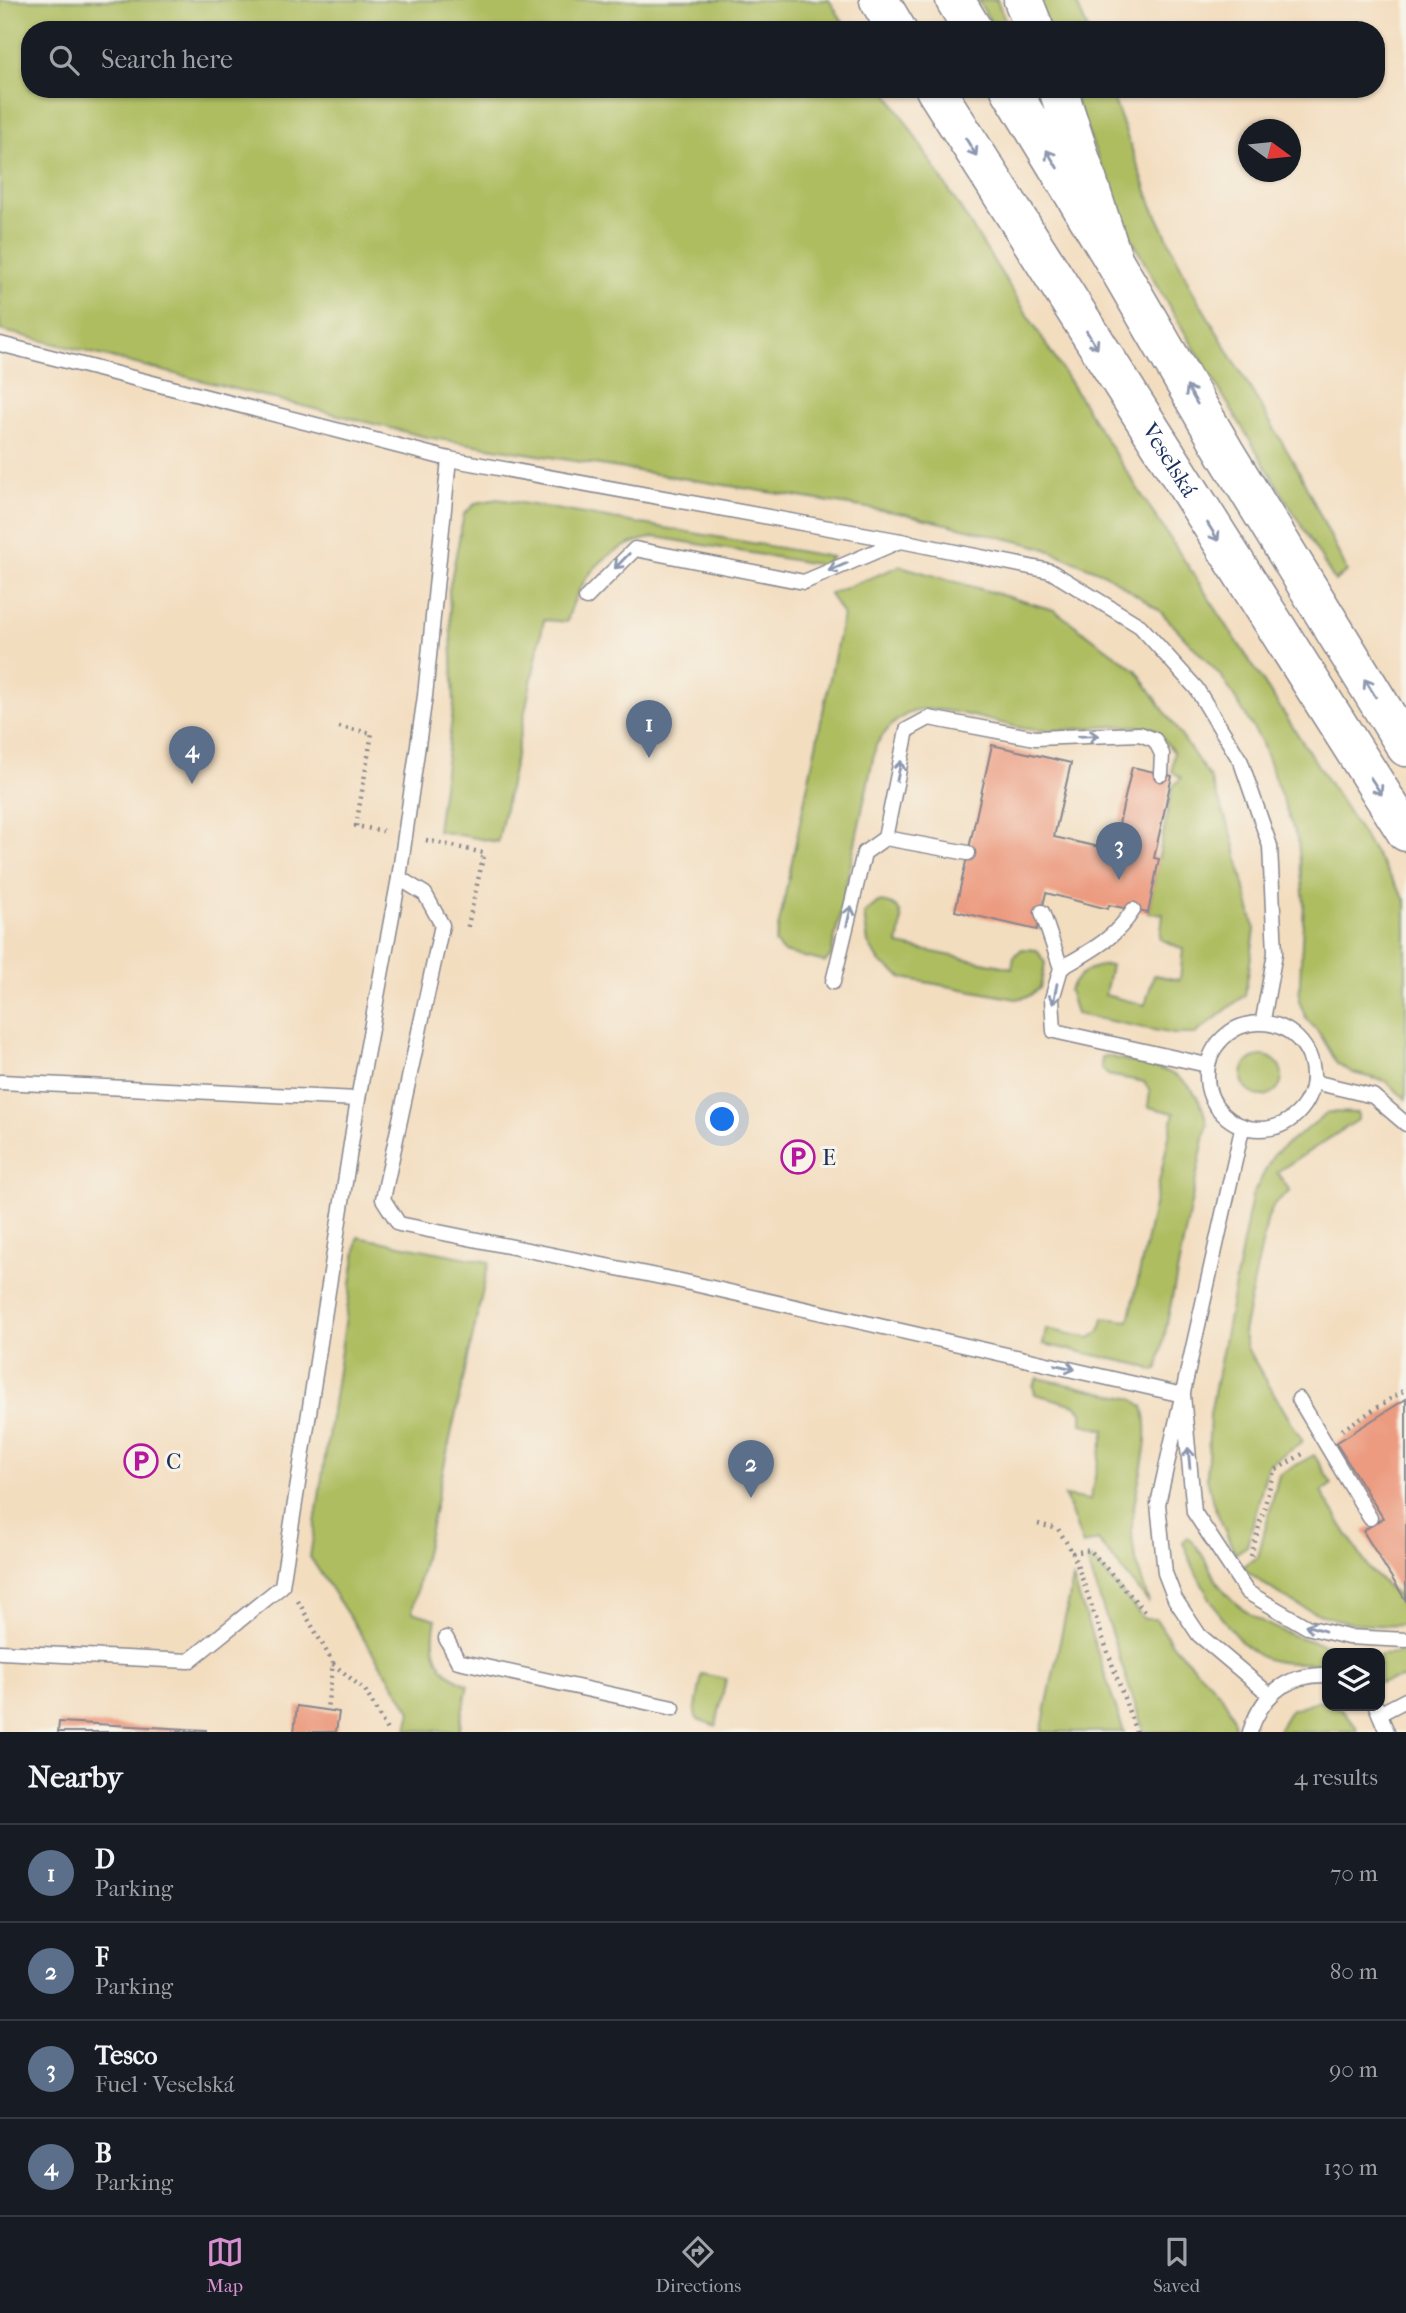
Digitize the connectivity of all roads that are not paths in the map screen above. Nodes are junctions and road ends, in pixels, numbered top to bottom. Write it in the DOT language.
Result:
graph roads {
  1 [pos="879,0"];
  2 [pos="955,0"];
  3 [pos="1023,0"];
  4 [pos="892,21"];
  5 [pos="968,21"];
  6 [pos="1031,21"];
  7 [pos="941,98"];
  8 [pos="1015,98"];
  9 [pos="1061,98"];
  10 [pos="1113,259"];
  11 [pos="0,344"];
  12 [pos="449,459"];
  13 [pos="901,541"];
  14 [pos="586,598"];
  15 [pos="1406,747"];
  16 [pos="1161,774"];
  17 [pos="1406,832"];
  18 [pos="885,838"];
  19 [pos="968,853"];
  20 [pos="398,878"];
  21 [pos="1133,910"];
  22 [pos="1042,912"];
  23 [pos="1061,968"];
  24 [pos="833,982"];
  25 [pos="1263,1020"];
  26 [pos="1207,1065"];
  27 [pos="0,1082"];
  28 [pos="1314,1082"];
  29 [pos="358,1098"];
  30 [pos="1406,1124"];
  31 [pos="1242,1129"];
  32 [pos="1184,1395"];
  33 [pos="1299,1399"];
  34 [pos="1370,1518"];
  35 [pos="446,1638"];
  36 [pos="1406,1640"];
  37 [pos="0,1652"];
  38 [pos="1322,1675"];
  39 [pos="1269,1694"];
  40 [pos="1406,1700"];
  41 [pos="673,1708"];
  42 [pos="1385,1708"];
  43 [pos="1379,1711"];
  44 [pos="1250,1732"];
  45 [pos="1387,1732"];
  1 -- 4 [label="main road"];
  2 -- 5 [label="main road"];
  3 -- 6 [label="main road"];
  7 -- 17 [label="main road, Veselská, one-way"];
  10 -- 8 [label="main road, one-way"];
  9 -- 10 [label="main road"];
  15 -- 10 [label="main road, one-way"];
  11 -- 12 [label="lane"];
  12 -- 13 [label="lane"];
  12 -- 20 [label="lane"];
  13 -- 14 [label="lane, one-way"];
  13 -- 25 [label="lane"];
  18 -- 16 [label="lane, one-way"];
  18 -- 19 [label="lane"];
  24 -- 18 [label="lane, one-way"];
  20 -- 29 [label="lane"];
  20 -- 32 [label="lane, one-way"];
  21 -- 23 [label="lane"];
  22 -- 23 [label="lane"];
  23 -- 26 [label="lane, one-way"];
  25 -- 26 [label="lane"];
  25 -- 28 [label="lane"];
  26 -- 31 [label="lane"];
  27 -- 29 [label="lane"];
  28 -- 30 [label="lane"];
  28 -- 31 [label="lane"];
  29 -- 37 [label="lane"];
  31 -- 32 [label="lane"];
  36 -- 32 [label="lane, one-way"];
  32 -- 39 [label="lane"];
  33 -- 34 [label="lane"];
  35 -- 41 [label="lane"];
  38 -- 39 [label="lane"];
  39 -- 44 [label="lane"];
  40 -- 42 [label="lane"];
  43 -- 45 [label="lane"];
}
